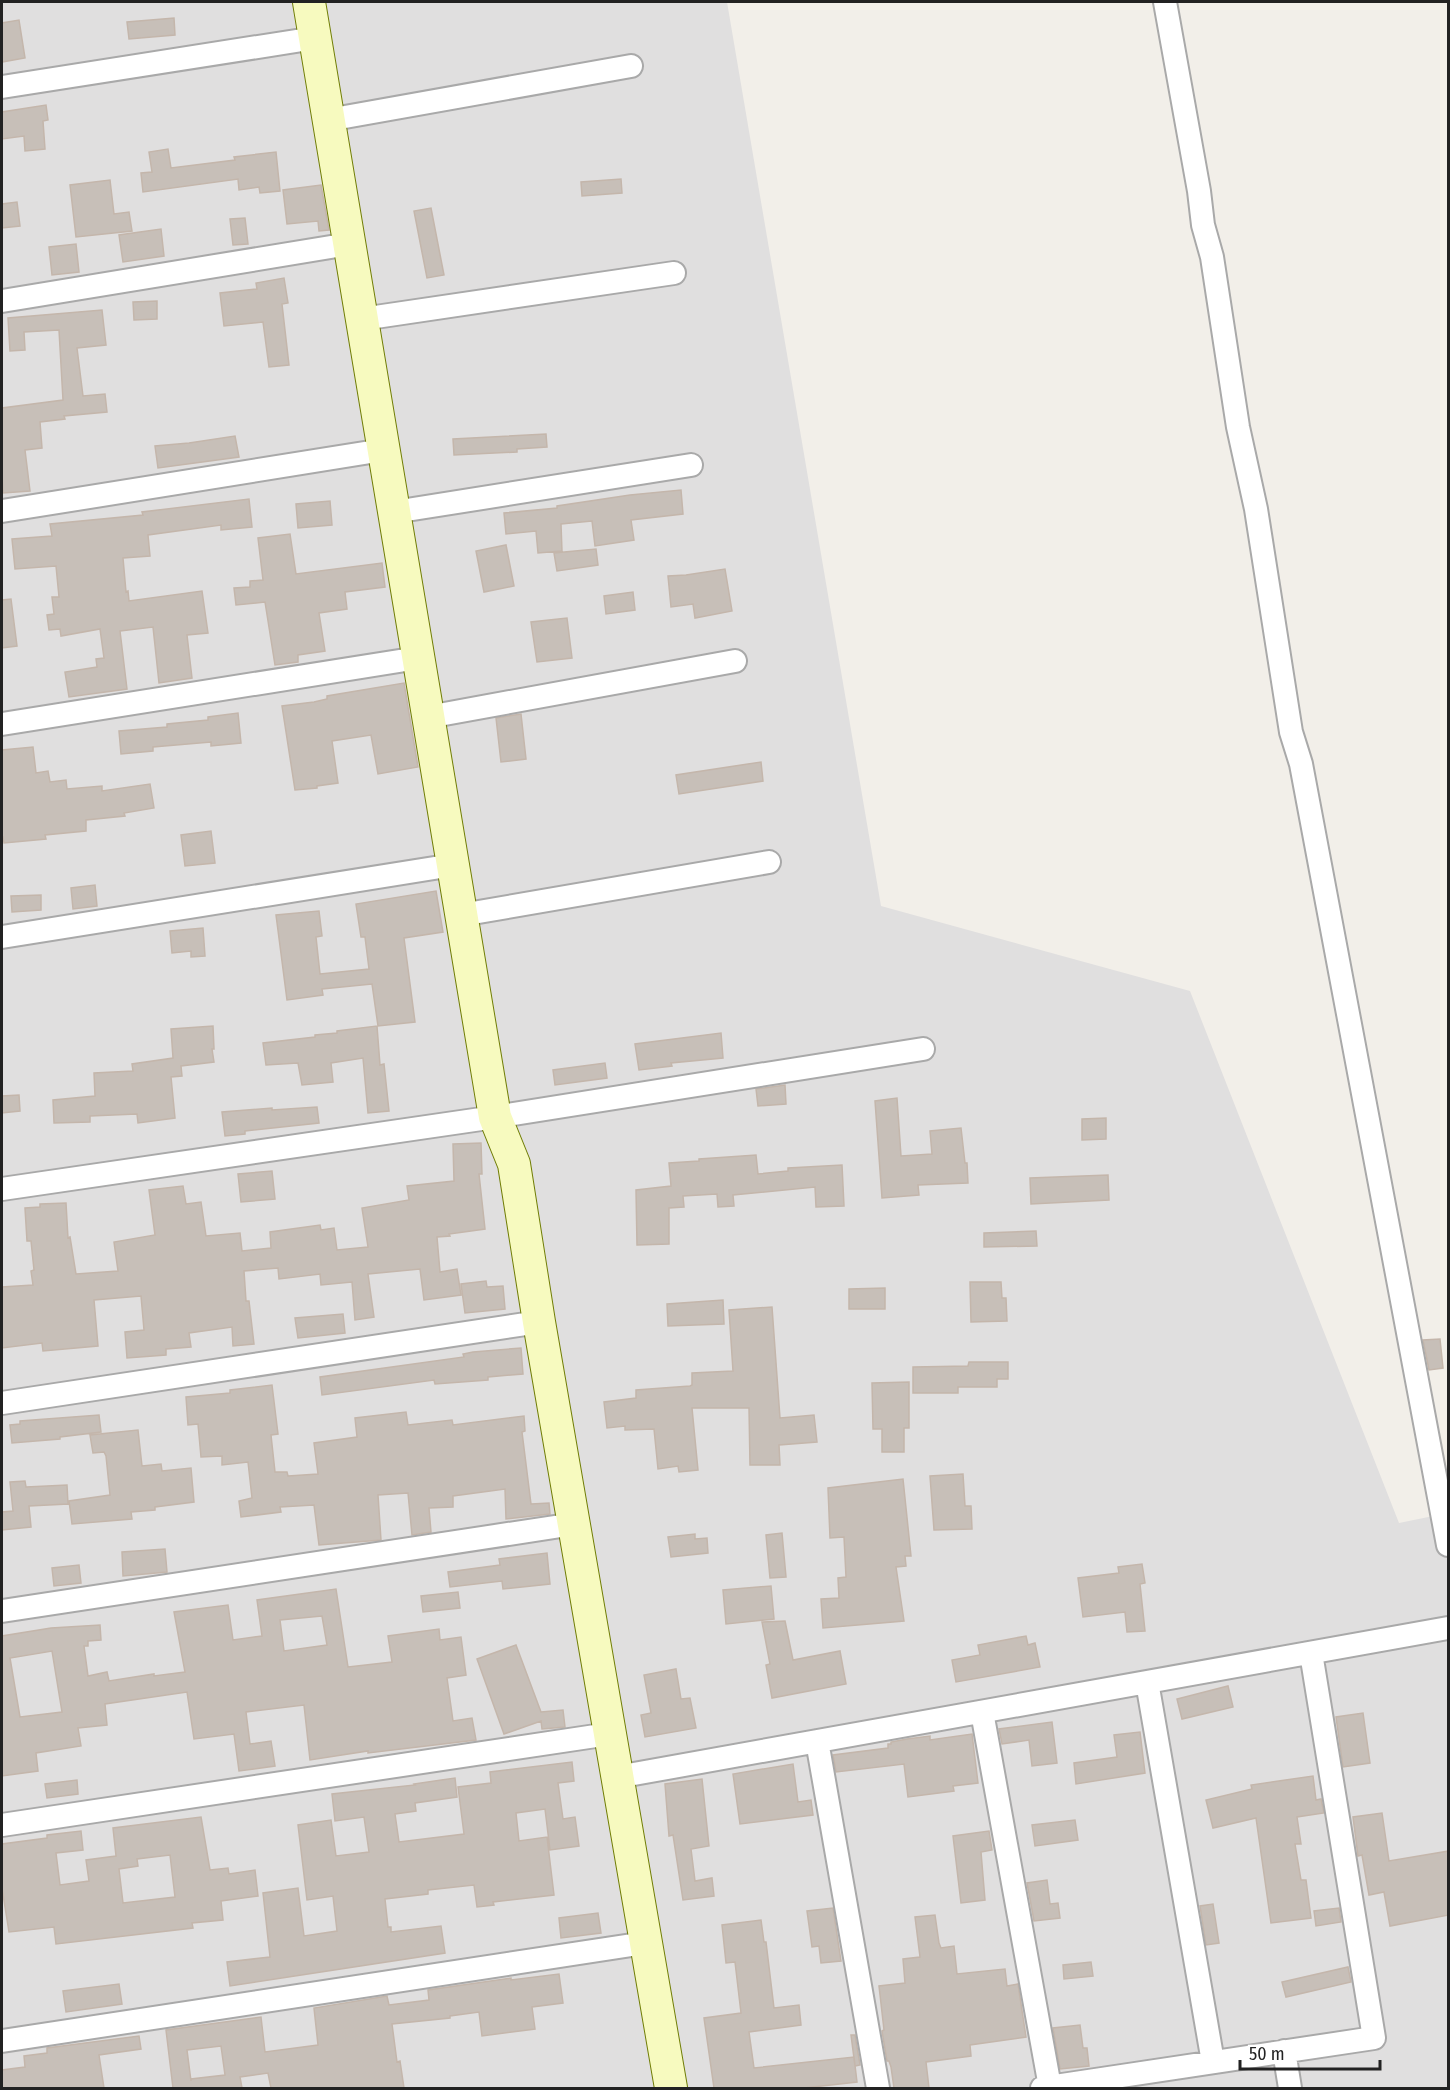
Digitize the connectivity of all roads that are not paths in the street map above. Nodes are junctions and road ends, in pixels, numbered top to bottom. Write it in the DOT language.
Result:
graph roads {
  1 [pos="309,2"];
  2 [pos="1165,2"];
  3 [pos="315,38"];
  4 [pos="631,66"];
  5 [pos="2,87"];
  6 [pos="328,120"];
  7 [pos="349,244"];
  8 [pos="674,273"];
  9 [pos="2,301"];
  10 [pos="362,318"];
  11 [pos="384,450"];
  12 [pos="691,465"];
  13 [pos="2,511"];
  14 [pos="394,512"];
  15 [pos="418,658"];
  16 [pos="735,661"];
  17 [pos="428,717"];
  18 [pos="2,724"];
  19 [pos="769,862"];
  20 [pos="453,865"];
  21 [pos="461,915"];
  22 [pos="2,937"];
  23 [pos="923,1049"];
  24 [pos="495,1117"];
  25 [pos="2,1189"];
  26 [pos="539,1322"];
  27 [pos="2,1403"];
  28 [pos="573,1524"];
  29 [pos="1449,1545"];
  30 [pos="2,1611"];
  31 [pos="1449,1628"];
  32 [pos="1311,1653"];
  33 [pos="1147,1682"];
  34 [pos="982,1712"];
  35 [pos="609,1734"];
  36 [pos="818,1741"];
  37 [pos="617,1777"];
  38 [pos="2,1825"];
  39 [pos="645,1943"];
  40 [pos="2,2041"];
  41 [pos="1284,2051"];
  42 [pos="1213,2062"];
  43 [pos="670,2088"];
  44 [pos="878,2088"];
  45 [pos="1046,2088"];
  46 [pos="1290,2088"];
  1 -- 3 [label="street"];
  2 -- 29 [label="street"];
  3 -- 5 [label="street"];
  3 -- 6 [label="street"];
  4 -- 6 [label="street"];
  6 -- 7 [label="street"];
  7 -- 9 [label="street"];
  7 -- 10 [label="street"];
  8 -- 10 [label="street"];
  10 -- 11 [label="street"];
  11 -- 13 [label="street"];
  11 -- 14 [label="street"];
  12 -- 14 [label="street"];
  14 -- 15 [label="street"];
  15 -- 17 [label="street"];
  15 -- 18 [label="street"];
  16 -- 17 [label="street"];
  17 -- 20 [label="street"];
  19 -- 21 [label="street"];
  20 -- 21 [label="street"];
  20 -- 22 [label="street"];
  21 -- 24 [label="street"];
  23 -- 24 [label="street"];
  24 -- 25 [label="street"];
  24 -- 26 [label="street"];
  26 -- 27 [label="street"];
  26 -- 28 [label="street"];
  28 -- 30 [label="street"];
  28 -- 35 [label="street"];
  31 -- 32 [label="street"];
  32 -- 33 [label="street"];
  32 -- 41 [label="street"];
  33 -- 34 [label="street"];
  33 -- 42 [label="street"];
  34 -- 36 [label="street"];
  34 -- 45 [label="street"];
  35 -- 37 [label="street"];
  35 -- 38 [label="street"];
  36 -- 37 [label="street"];
  36 -- 44 [label="street"];
  37 -- 39 [label="street"];
  39 -- 40 [label="street"];
  39 -- 43 [label="street"];
  41 -- 42 [label="street"];
  41 -- 46 [label="street"];
  42 -- 45 [label="street"];
}
